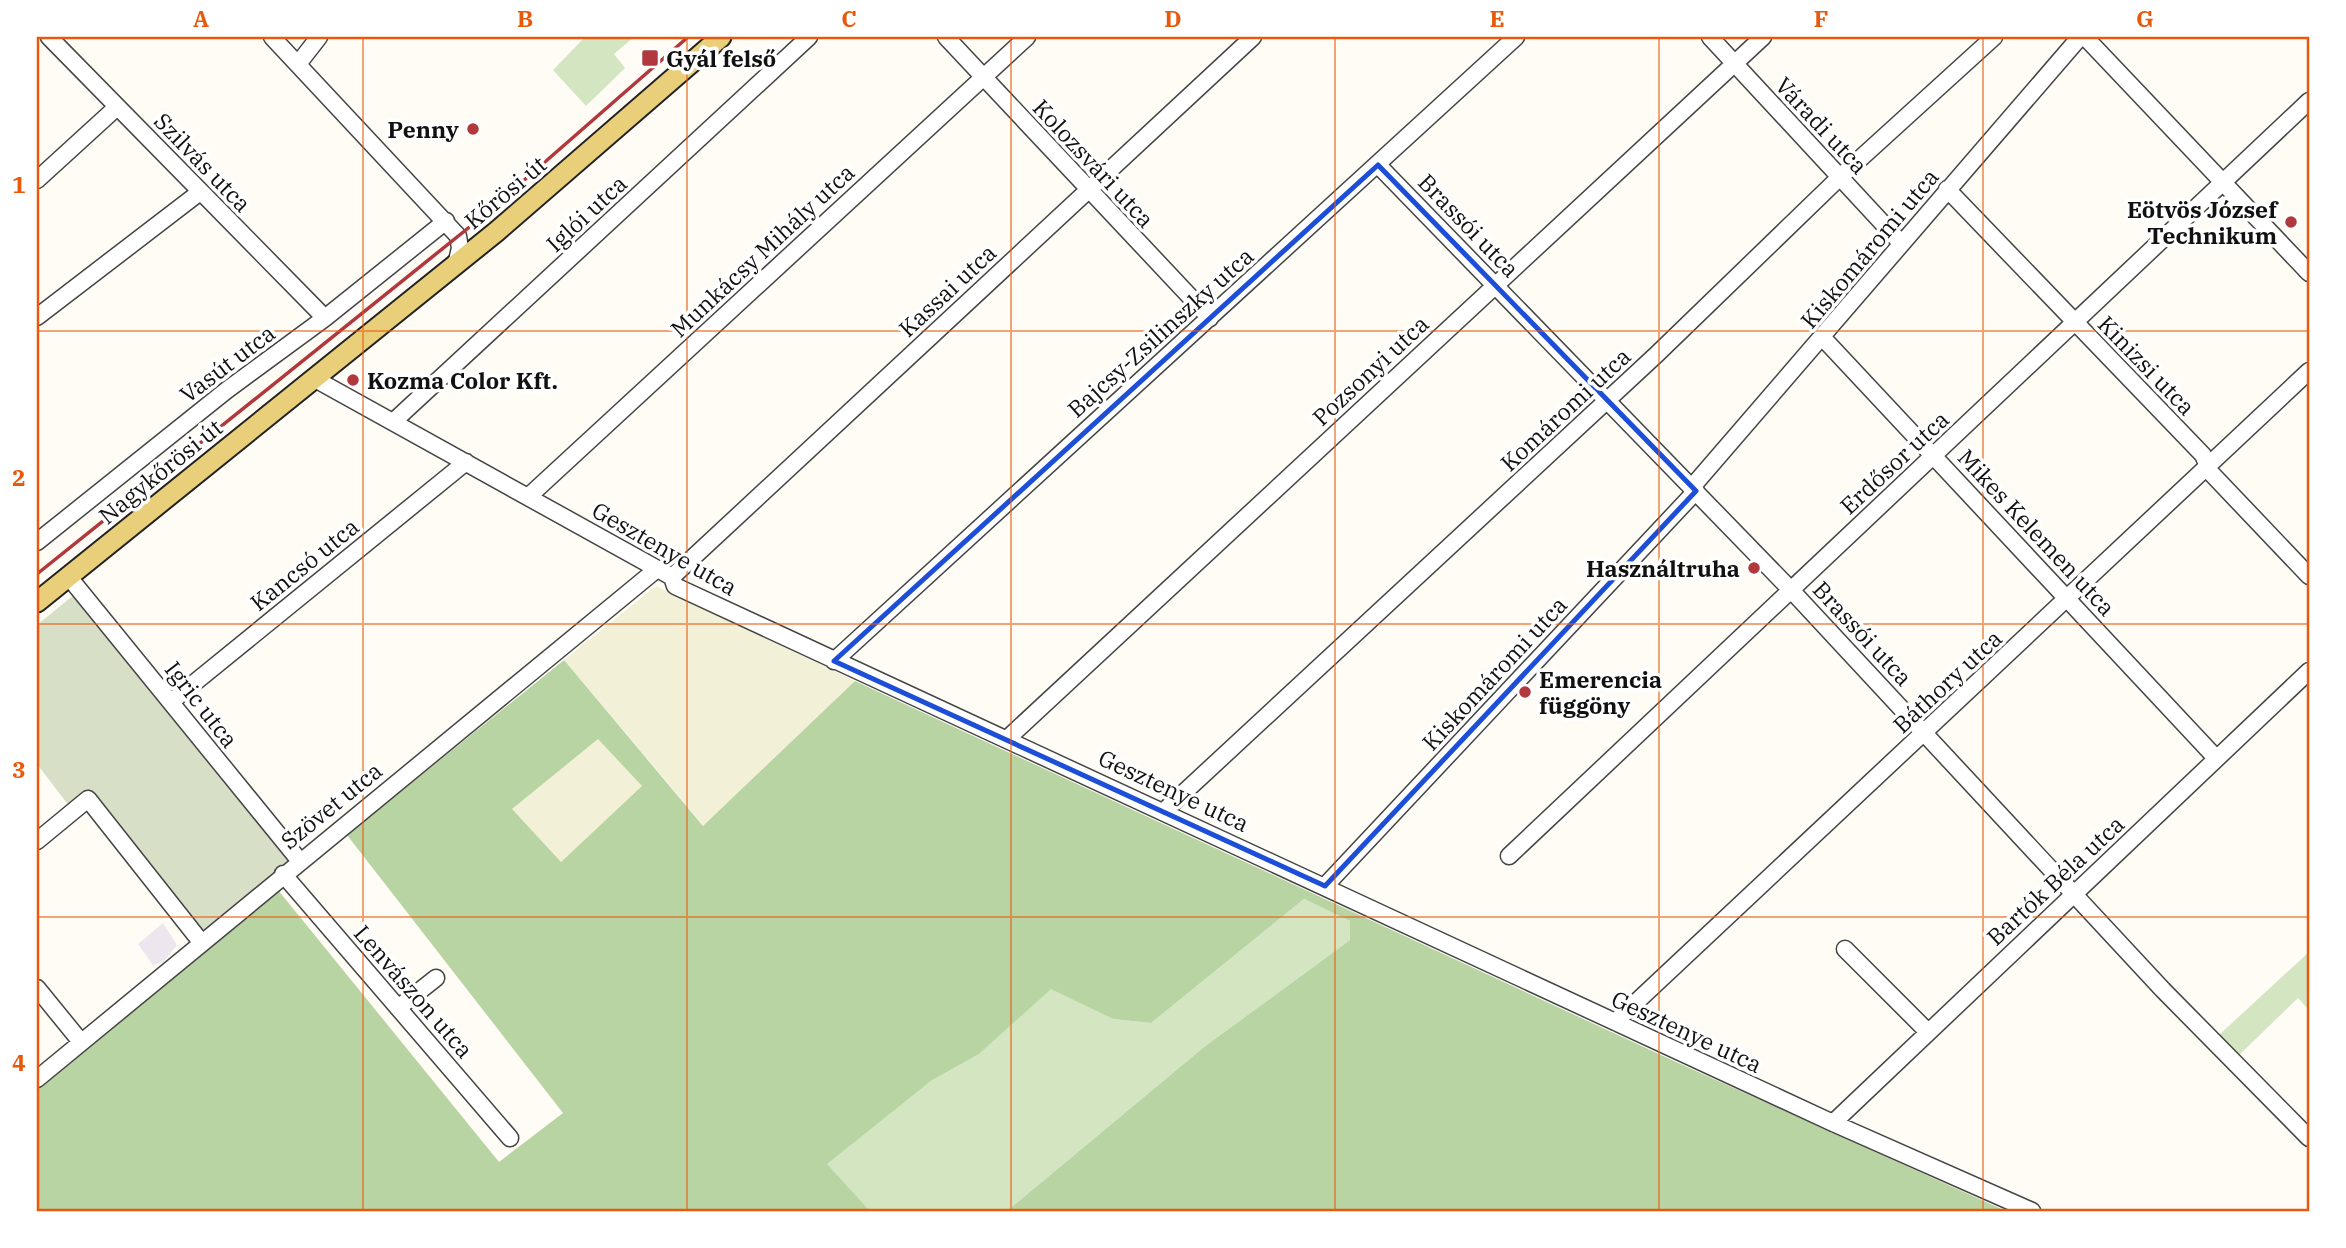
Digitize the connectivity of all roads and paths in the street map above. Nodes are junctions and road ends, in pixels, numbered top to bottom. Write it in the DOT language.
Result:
graph roads {
  1 [pos="49,37"];
  2 [pos="272,37"];
  3 [pos="318,37"];
  4 [pos="721,37"];
  5 [pos="809,37"];
  6 [pos="946,37"];
  7 [pos="1027,37"];
  8 [pos="1253,37"];
  9 [pos="1516,37"];
  10 [pos="1710,37"];
  11 [pos="1763,37"];
  12 [pos="1994,37"];
  13 [pos="2082,37"];
  14 [pos="298,64"];
  15 [pos="1734,64"];
  16 [pos="983,78"];
  17 [pos="2309,101"];
  18 [pos="117,107"];
  19 [pos="1378,165"];
  20 [pos="1840,177"];
  21 [pos="37,180"];
  22 [pos="2223,182"];
  23 [pos="1086,189"];
  24 [pos="1947,189"];
  25 [pos="200,192"];
  26 [pos="446,221"];
  27 [pos="458,236"];
  28 [pos="488,239"];
  29 [pos="1901,243"];
  30 [pos="456,265"];
  31 [pos="2309,274"];
  32 [pos="1495,285"];
  33 [pos="37,317"];
  34 [pos="325,318"];
  35 [pos="1210,318"];
  36 [pos="2076,323"];
  37 [pos="1823,338"];
  38 [pos="2309,371"];
  39 [pos="315,379"];
  40 [pos="1608,400"];
  41 [pos="393,422"];
  42 [pos="450,453"];
  43 [pos="1934,454"];
  44 [pos="466,462"];
  45 [pos="2209,467"];
  46 [pos="448,476"];
  47 [pos="1694,489"];
  48 [pos="528,497"];
  49 [pos="37,542"];
  50 [pos="657,569"];
  51 [pos="68,576"];
  52 [pos="2309,576"];
  53 [pos="672,577"];
  54 [pos="1792,591"];
  55 [pos="2068,598"];
  56 [pos="37,602"];
  57 [pos="834,661"];
  58 [pos="2309,671"];
  59 [pos="172,701"];
  60 [pos="1925,733"];
  61 [pos="1008,738"];
  62 [pos="2216,758"];
  63 [pos="1164,811"];
  64 [pos="37,841"];
  65 [pos="1509,856"];
  66 [pos="299,860"];
  67 [pos="283,874"];
  68 [pos="1325,886"];
  69 [pos="2074,893"];
  70 [pos="201,942"];
  71 [pos="1845,949"];
  72 [pos="436,978"];
  73 [pos="37,988"];
  74 [pos="398,1008"];
  75 [pos="1615,1022"];
  76 [pos="1927,1031"];
  77 [pos="81,1042"];
  78 [pos="37,1079"];
  79 [pos="1833,1123"];
  80 [pos="510,1138"];
  81 [pos="2309,1138"];
  82 [pos="2032,1211"];
  1 -- 18 [label="street, Szilvás utca"];
  2 -- 14 [label="street"];
  3 -- 14 [label="street"];
  4 -- 28 [label="main road, Kőrösi út"];
  5 -- 41 [label="street, Iglói utca"];
  6 -- 16 [label="street, Kolozsvári utca"];
  7 -- 16 [label="street, Munkácsy Mihály utca"];
  8 -- 23 [label="street, Kassai utca"];
  9 -- 19 [label="street, Bajcsy-Zsilinszky utca"];
  10 -- 15 [label="street, Váradi utca"];
  11 -- 15 [label="street, Pozsonyi utca"];
  12 -- 20 [label="street, Komáromi utca"];
  13 -- 22 [label="street"];
  13 -- 24 [label="street, Kiskomáromi utca"];
  14 -- 26 [label="street"];
  15 -- 20 [label="street, Váradi utca"];
  15 -- 32 [label="street, Pozsonyi utca"];
  16 -- 23 [label="street, Kolozsvári utca"];
  16 -- 48 [label="street, Munkácsy Mihály utca"];
  17 -- 22 [label="street, Erdősor utca"];
  18 -- 21 [label="street"];
  18 -- 25 [label="street, Szilvás utca"];
  19 -- 32 [label="street, Brassói utca"];
  19 -- 35 [label="street, Bajcsy-Zsilinszky utca"];
  20 -- 29 [label="street, Váradi utca"];
  20 -- 40 [label="street, Komáromi utca"];
  22 -- 31 [label="street"];
  22 -- 36 [label="street, Erdősor utca"];
  23 -- 35 [label="street, Kolozsvári utca"];
  23 -- 53 [label="street, Kassai utca"];
  24 -- 29 [label="street, Kiskomáromi utca"];
  24 -- 36 [label="street, Kinizsi utca"];
  25 -- 33 [label="street"];
  25 -- 34 [label="street, Szilvás utca"];
  26 -- 27 [label="street"];
  26 -- 34 [label="street, Vasút utca"];
  27 -- 28 [label="street"];
  27 -- 30 [label="street"];
  28 -- 30 [label="main road, Kőrösi út"];
  29 -- 37 [label="street, Kiskomáromi utca"];
  30 -- 39 [label="main road, Kőrösi út"];
  32 -- 40 [label="street, Brassói utca"];
  32 -- 61 [label="street, Pozsonyi utca"];
  34 -- 49 [label="street, Vasút utca"];
  35 -- 57 [label="street, Bajcsy-Zsilinszky utca"];
  36 -- 43 [label="street, Erdősor utca"];
  36 -- 45 [label="street, Kinizsi utca"];
  37 -- 43 [label="street, Mikes Kelemen utca"];
  37 -- 47 [label="street, Kiskomáromi utca"];
  38 -- 45 [label="street, Báthory utca"];
  39 -- 41 [label="street, Gesztenye utca"];
  39 -- 51 [label="main road, Nagykőrösi út"];
  40 -- 47 [label="street, Brassói utca"];
  40 -- 63 [label="street, Komáromi utca"];
  41 -- 42 [label="street, Gesztenye utca"];
  42 -- 44 [label="street, Gesztenye utca"];
  42 -- 46 [label="street"];
  43 -- 54 [label="street, Erdősor utca"];
  43 -- 55 [label="street, Mikes Kelemen utca"];
  44 -- 46 [label="street, Kancsó utca"];
  44 -- 48 [label="street, Gesztenye utca"];
  45 -- 52 [label="street, Kinizsi utca"];
  45 -- 55 [label="street, Báthory utca"];
  46 -- 59 [label="street, Kancsó utca"];
  47 -- 54 [label="street, Brassói utca"];
  47 -- 68 [label="street, Kiskomáromi utca"];
  48 -- 50 [label="street, Gesztenye utca"];
  50 -- 53 [label="street, Gesztenye utca"];
  50 -- 66 [label="street, Szövet utca"];
  51 -- 56 [label="main road, Nagykőrösi út"];
  51 -- 59 [label="street, Igric utca"];
  53 -- 57 [label="street, Gesztenye utca"];
  54 -- 60 [label="street, Brassói utca"];
  54 -- 65 [label="street, Erdősor utca"];
  55 -- 60 [label="street, Báthory utca"];
  55 -- 62 [label="street, Mikes Kelemen utca"];
  57 -- 61 [label="street, Gesztenye utca"];
  58 -- 62 [label="street, Bartók Béla utca"];
  59 -- 66 [label="street, Igric utca"];
  60 -- 69 [label="street, Brassói utca"];
  60 -- 75 [label="street, Báthory utca"];
  61 -- 63 [label="street, Gesztenye utca"];
  62 -- 69 [label="street, Bartók Béla utca"];
  63 -- 68 [label="street, Gesztenye utca"];
  64 -- 70 [label="street"];
  66 -- 67 [label="street, Szövet utca"];
  67 -- 70 [label="street, Szövet utca"];
  67 -- 74 [label="street, Lenvászon utca"];
  68 -- 75 [label="street, Gesztenye utca"];
  69 -- 76 [label="street, Bartók Béla utca"];
  69 -- 81 [label="street, Brassói utca"];
  70 -- 77 [label="street, Szövet utca"];
  71 -- 76 [label="street"];
  72 -- 74 [label="street"];
  73 -- 77 [label="street"];
  74 -- 80 [label="street, Lenvászon utca"];
  75 -- 79 [label="street, Gesztenye utca"];
  76 -- 79 [label="street, Bartók Béla utca"];
  77 -- 78 [label="street, Szövet utca"];
  79 -- 82 [label="street, Gesztenye utca"];
}
